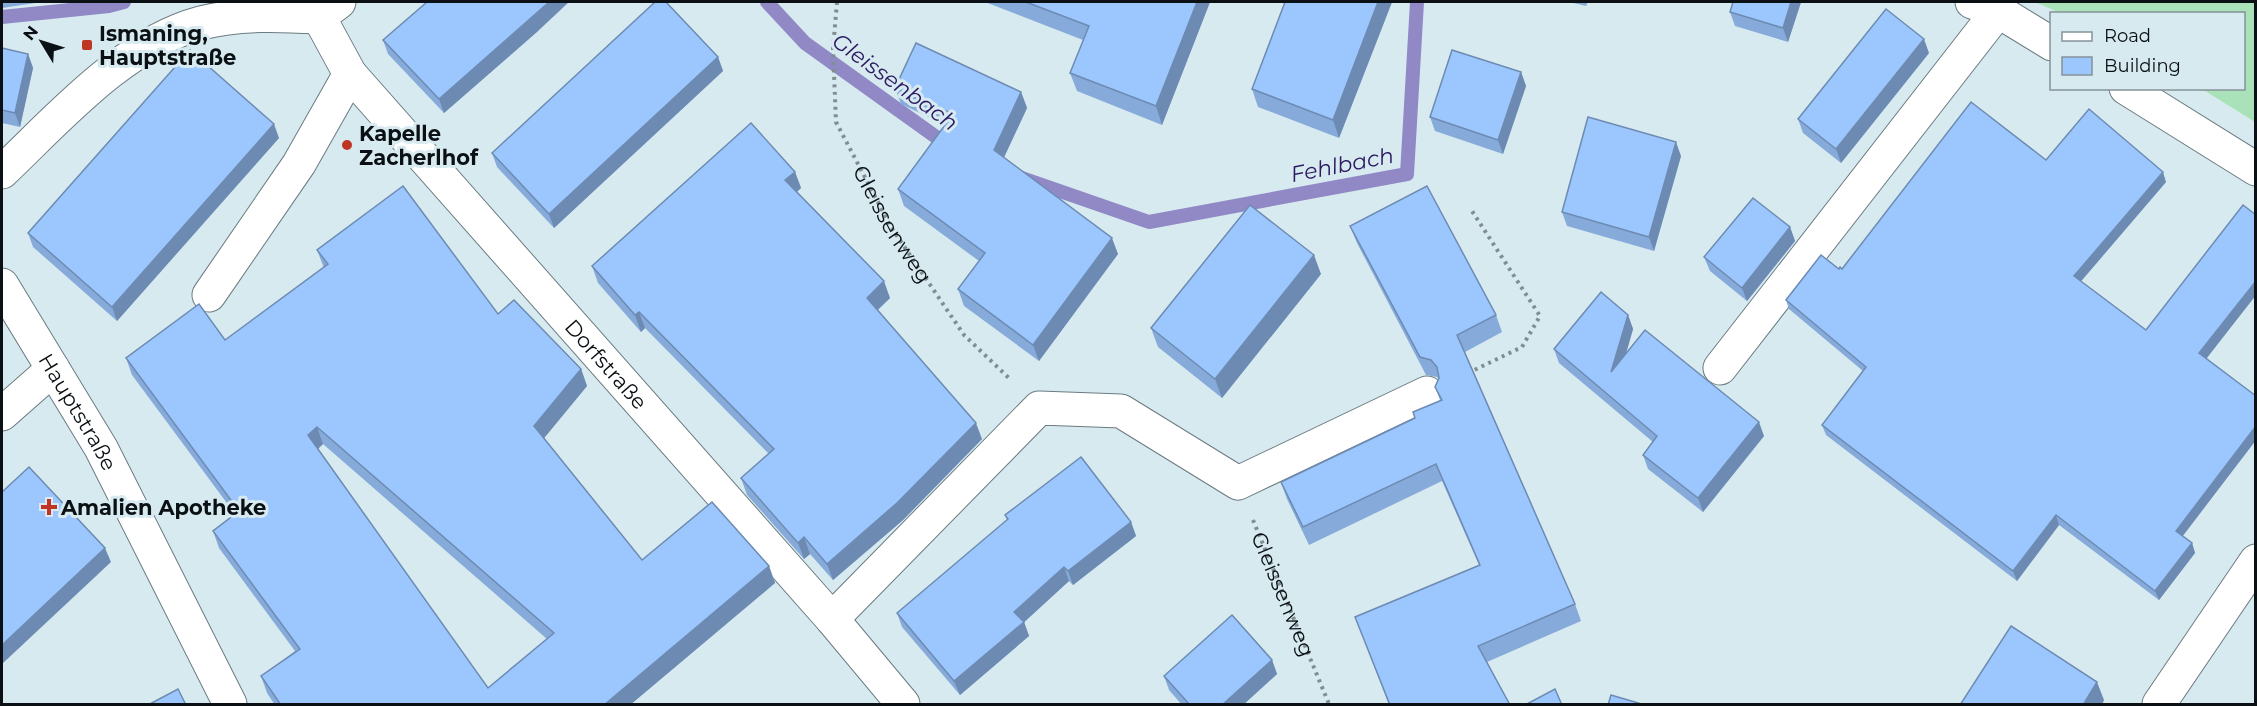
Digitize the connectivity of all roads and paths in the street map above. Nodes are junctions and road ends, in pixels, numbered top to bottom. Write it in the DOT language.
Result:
graph roads {
  1 [pos="837,2"];
  2 [pos="1985,6"];
  3 [pos="329,9"];
  4 [pos="2050,43"];
  5 [pos="350,74"];
  6 [pos="2129,90"];
  7 [pos="2256,169"];
  8 [pos="2,172"];
  9 [pos="1472,212"];
  10 [pos="2,285"];
  11 [pos="209,295"];
  12 [pos="1720,368"];
  13 [pos="53,369"];
  14 [pos="1427,393"];
  15 [pos="1039,408"];
  16 [pos="2,414"];
  17 [pos="1238,483"];
  18 [pos="2256,561"];
  19 [pos="832,619"];
  20 [pos="230,705"];
  21 [pos="903,705"];
  22 [pos="1329,705"];
  23 [pos="2159,705"];
  1 -- 15 [label="path, Gleissenweg"];
  2 -- 4 [label="street"];
  2 -- 12 [label="street"];
  3 -- 5 [label="street, Dorfstraße"];
  3 -- 8 [label="street"];
  5 -- 11 [label="street"];
  5 -- 19 [label="street, Dorfstraße"];
  6 -- 7 [label="street"];
  9 -- 14 [label="path"];
  10 -- 13 [label="street, Hauptstraße"];
  13 -- 16 [label="street"];
  13 -- 20 [label="street, Hauptstraße"];
  14 -- 17 [label="street"];
  15 -- 17 [label="street"];
  15 -- 19 [label="street"];
  17 -- 22 [label="path, Gleissenweg"];
  18 -- 23 [label="street"];
  19 -- 21 [label="street, Dorfstraße"];
}
